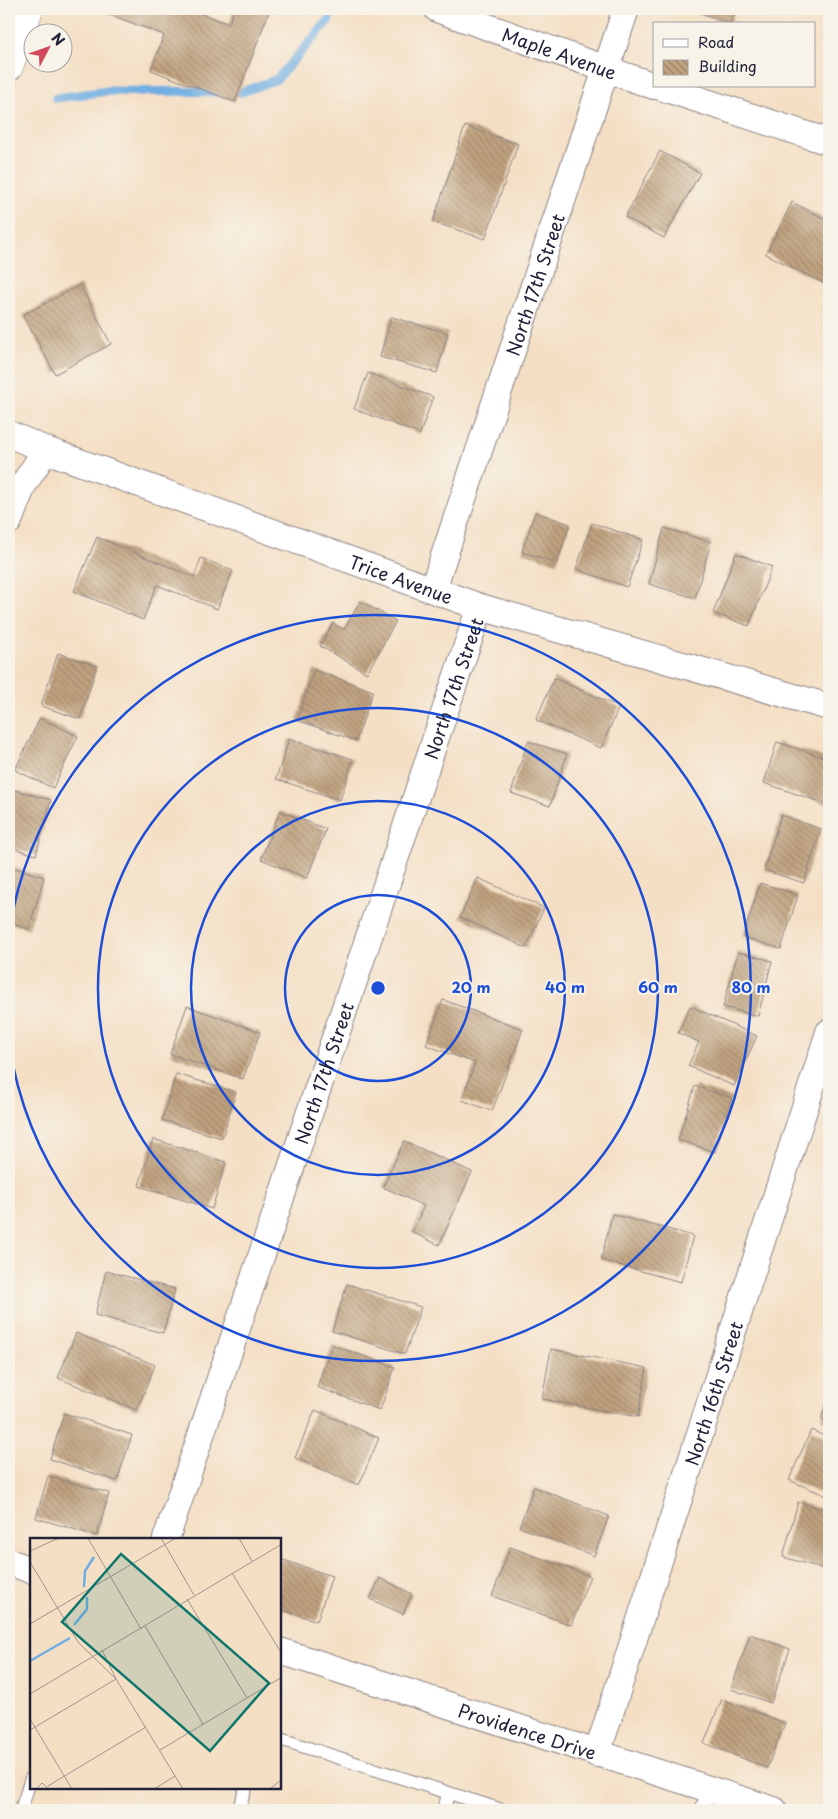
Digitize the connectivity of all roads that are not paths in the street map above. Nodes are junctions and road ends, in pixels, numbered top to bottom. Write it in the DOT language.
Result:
graph roads {
  1 [pos="29,9"];
  2 [pos="437,9"];
  3 [pos="626,9"];
  4 [pos="9,67"];
  5 [pos="604,69"];
  6 [pos="653,85"];
  7 [pos="661,88"];
  8 [pos="829,142"];
  9 [pos="9,434"];
  10 [pos="46,450"];
  11 [pos="9,522"];
  12 [pos="433,589"];
  13 [pos="480,606"];
  14 [pos="829,707"];
  15 [pos="829,1032"];
  16 [pos="166,1538"];
  17 [pos="9,1562"];
  18 [pos="30,1570"];
  19 [pos="281,1651"];
  20 [pos="281,1739"];
  21 [pos="597,1754"];
  22 [pos="30,1781"];
  23 [pos="246,1789"];
  24 [pos="449,1793"];
  25 [pos="705,1799"];
  26 [pos="21,1810"];
  27 [pos="238,1810"];
  28 [pos="443,1810"];
  29 [pos="502,1810"];
  30 [pos="774,1810"];
  1 -- 4 [label="main road"];
  2 -- 5 [label="street, Maple Avenue"];
  3 -- 5 [label="street, North 17th Street"];
  5 -- 6 [label="street, Maple Avenue"];
  5 -- 12 [label="street, North 17th Street"];
  7 -- 8 [label="street, Maple Avenue"];
  9 -- 10 [label="street, Trice Avenue"];
  10 -- 11 [label="street"];
  10 -- 12 [label="street, Trice Avenue"];
  12 -- 13 [label="street, Trice Avenue"];
  13 -- 14 [label="street, Trice Avenue"];
  13 -- 16 [label="street, North 17th Street"];
  15 -- 21 [label="street, North 16th Street"];
  17 -- 18 [label="street"];
  19 -- 21 [label="street, Providence Drive"];
  20 -- 24 [label="lane"];
  21 -- 25 [label="street, Providence Drive"];
  22 -- 26 [label="lane"];
  23 -- 27 [label="lane"];
  24 -- 28 [label="lane"];
  24 -- 29 [label="lane"];
  25 -- 30 [label="street, Providence Drive"];
}
